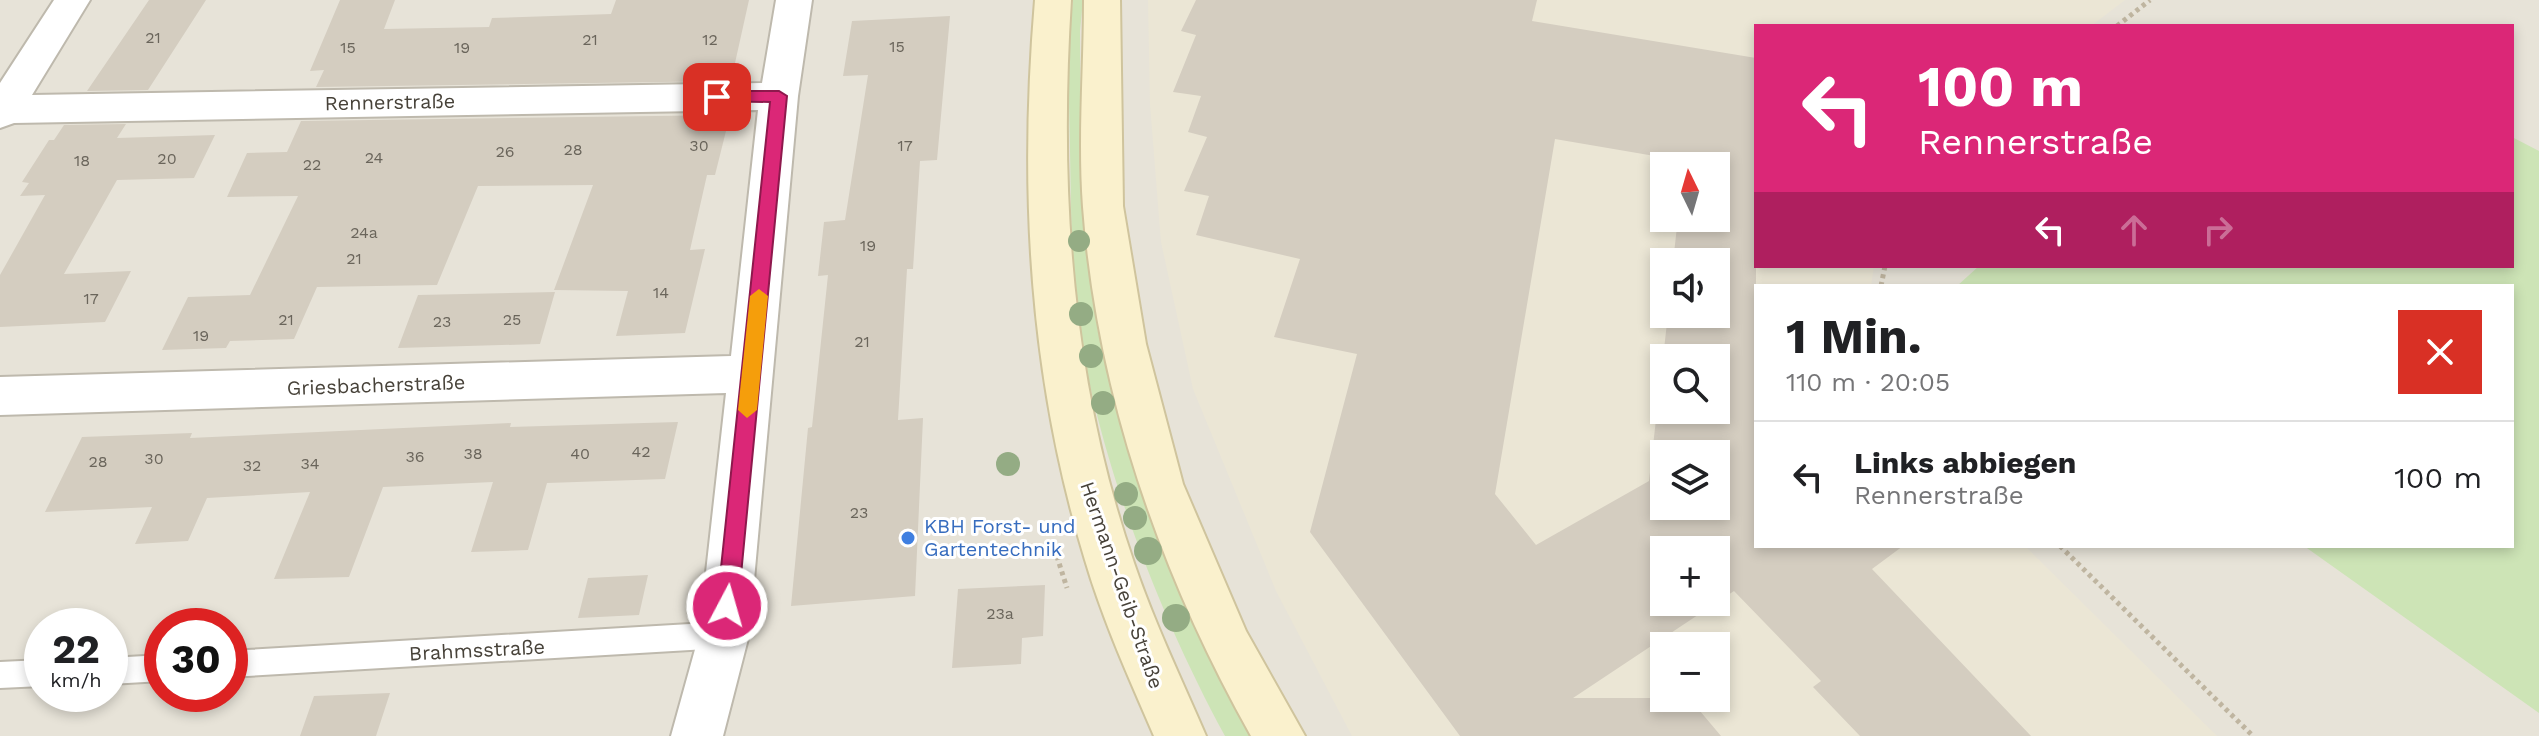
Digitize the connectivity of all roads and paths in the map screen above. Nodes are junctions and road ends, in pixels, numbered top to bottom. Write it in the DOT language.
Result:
graph roads {
  1 [pos="72,0"];
  2 [pos="794,0"];
  3 [pos="1053,0"];
  4 [pos="1102,0"];
  5 [pos="2150,0"];
  6 [pos="2120,24"];
  7 [pos="779,96"];
  8 [pos="1,110"];
  9 [pos="751,374"];
  10 [pos="0,396"];
  11 [pos="2062,548"];
  12 [pos="724,635"];
  13 [pos="248,663"];
  14 [pos="24,674"];
  15 [pos="0,675"];
  16 [pos="697,736"];
  17 [pos="1180,736"];
  18 [pos="1279,736"];
  19 [pos="2253,736"];
  1 -- 8 [label="street"];
  2 -- 7 [label="street"];
  3 -- 17 [label="street, Hermann-Geib-Straße"];
  4 -- 18 [label="street"];
  5 -- 6 [label="path"];
  7 -- 8 [label="street, Rennerstraße"];
  7 -- 9 [label="street"];
  9 -- 10 [label="street, Griesbacherstraße"];
  9 -- 12 [label="street"];
  11 -- 19 [label="path"];
  12 -- 13 [label="lane, Brahmsstraße"];
  12 -- 16 [label="street"];
  14 -- 15 [label="lane"];
}
